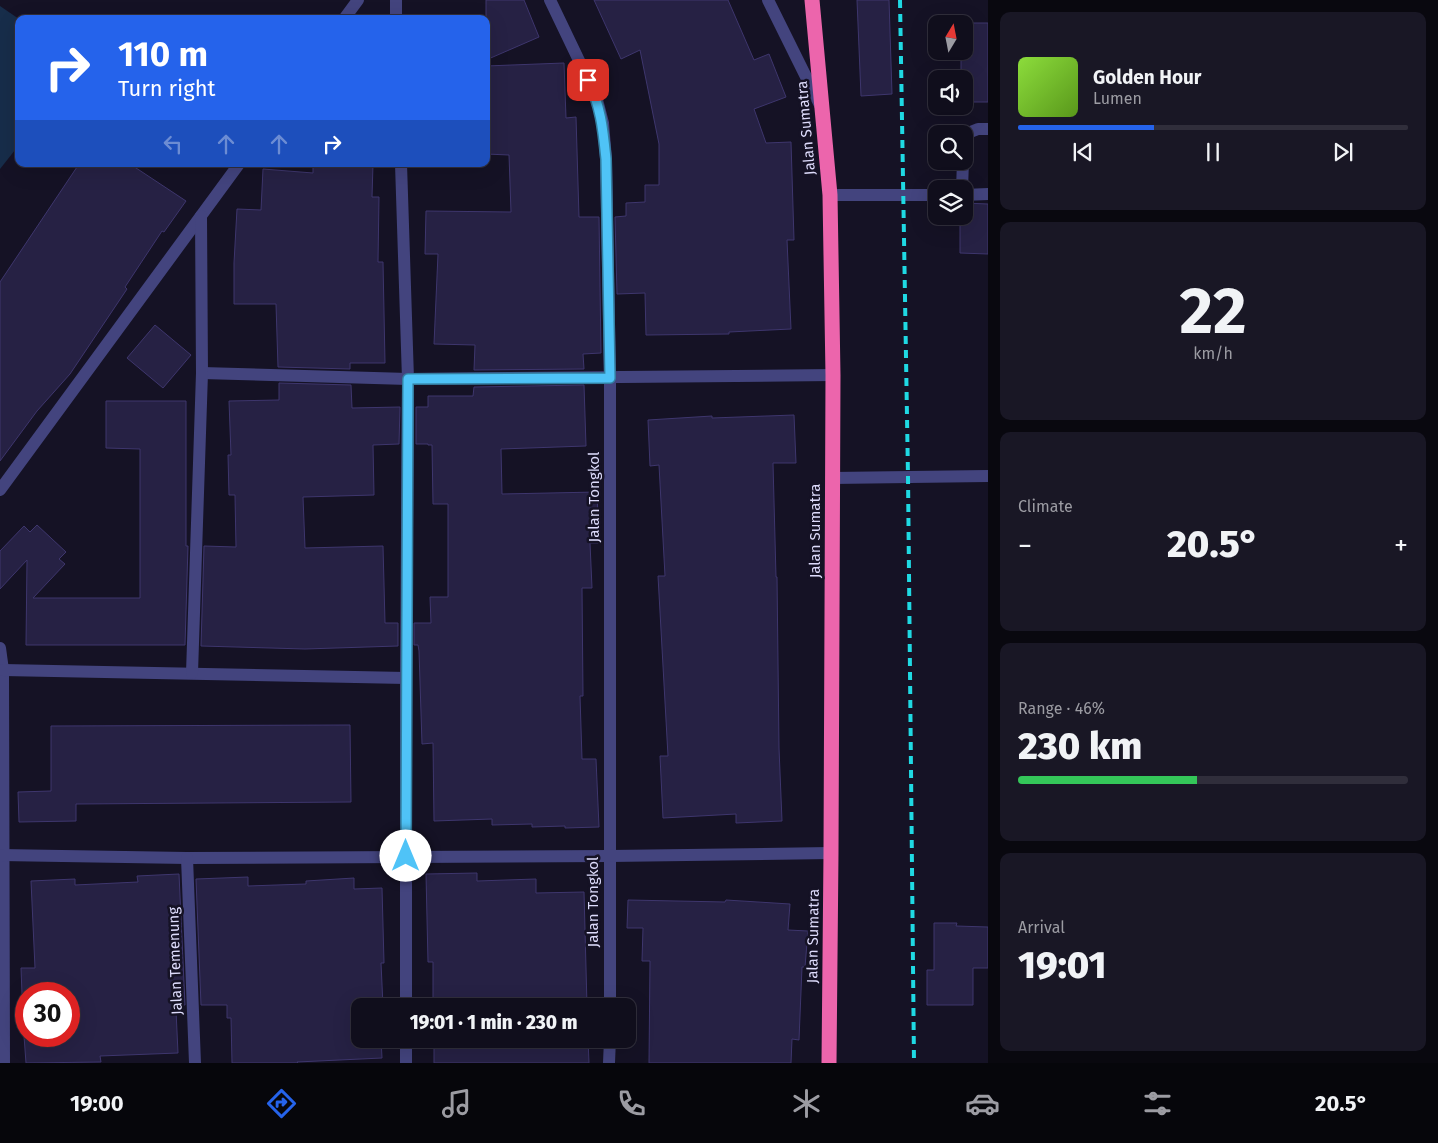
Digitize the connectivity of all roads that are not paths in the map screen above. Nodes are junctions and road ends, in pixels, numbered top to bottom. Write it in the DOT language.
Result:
graph roads {
  1 [pos="358,0"];
  2 [pos="396,0"];
  3 [pos="550,0"];
  4 [pos="768,0"];
  5 [pos="812,0"];
  6 [pos="347,15"];
  7 [pos="396,15"];
  8 [pos="823,111"];
  9 [pos="988,129"];
  10 [pos="973,131"];
  11 [pos="237,167"];
  12 [pos="401,167"];
  13 [pos="988,194"];
  14 [pos="830,195"];
  15 [pos="928,195"];
  16 [pos="973,195"];
  17 [pos="201,216"];
  18 [pos="202,372"];
  19 [pos="833,375"];
  20 [pos="610,378"];
  21 [pos="408,379"];
  22 [pos="988,476"];
  23 [pos="832,478"];
  24 [pos="0,490"];
  25 [pos="0,648"];
  26 [pos="3,670"];
  27 [pos="192,672"];
  28 [pos="406,678"];
  29 [pos="832,853"];
  30 [pos="2,855"];
  31 [pos="406,856"];
  32 [pos="610,856"];
  33 [pos="187,858"];
  34 [pos="406,998"];
  35 [pos="610,998"];
  36 [pos="406,1048"];
  37 [pos="610,1048"];
  38 [pos="4,1063"];
  39 [pos="195,1063"];
  40 [pos="406,1063"];
  41 [pos="610,1063"];
  42 [pos="829,1063"];
  1 -- 6 [label="street"];
  2 -- 7 [label="street"];
  3 -- 20 [label="street, Jalan Tongkol"];
  4 -- 8 [label="street"];
  5 -- 8 [label="highway, Jalan Sumatra"];
  8 -- 14 [label="highway, Jalan Sumatra"];
  9 -- 10 [label="street"];
  11 -- 17 [label="street"];
  12 -- 21 [label="street"];
  13 -- 16 [label="street"];
  14 -- 15 [label="street"];
  14 -- 19 [label="highway, Jalan Sumatra"];
  17 -- 18 [label="street"];
  17 -- 24 [label="street"];
  18 -- 21 [label="street"];
  18 -- 27 [label="street"];
  19 -- 20 [label="street"];
  19 -- 23 [label="highway, Jalan Sumatra"];
  20 -- 21 [label="street"];
  20 -- 32 [label="street, Jalan Tongkol"];
  21 -- 28 [label="street"];
  22 -- 23 [label="street"];
  23 -- 29 [label="highway, Jalan Sumatra"];
  25 -- 26 [label="street"];
  26 -- 27 [label="street"];
  26 -- 30 [label="street"];
  27 -- 28 [label="street"];
  28 -- 31 [label="street"];
  29 -- 32 [label="street"];
  29 -- 42 [label="highway, Jalan Sumatra"];
  30 -- 33 [label="street"];
  30 -- 38 [label="street"];
  31 -- 32 [label="street"];
  31 -- 33 [label="street"];
  31 -- 34 [label="street"];
  32 -- 35 [label="street, Jalan Tongkol"];
  33 -- 39 [label="street, Jalan Temenung"];
  36 -- 40 [label="street"];
  37 -- 41 [label="street"];
}
